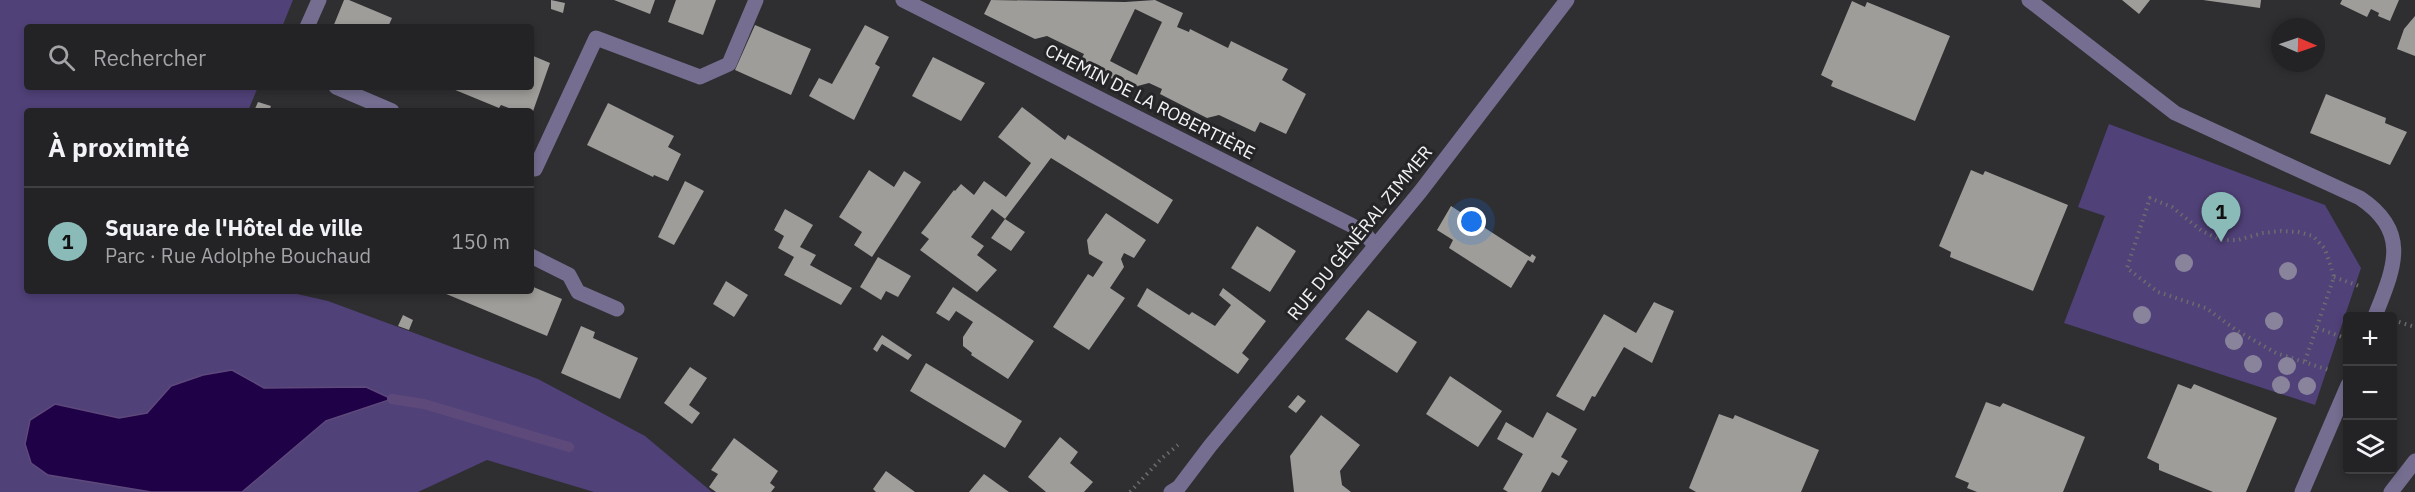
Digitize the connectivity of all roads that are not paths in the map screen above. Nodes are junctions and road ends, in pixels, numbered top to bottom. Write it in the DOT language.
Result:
graph roads {
  1 [pos="319,0"];
  2 [pos="756,0"];
  3 [pos="903,0"];
  4 [pos="1567,0"];
  5 [pos="2029,0"];
  6 [pos="308,24"];
  7 [pos="343,90"];
  8 [pos="385,108"];
  9 [pos="534,168"];
  10 [pos="1375,245"];
  11 [pos="534,258"];
  12 [pos="617,309"];
  13 [pos="2377,312"];
  14 [pos="2343,397"];
  15 [pos="2415,461"];
  16 [pos="1178,490"];
  17 [pos="2302,492"];
  18 [pos="2391,492"];
  1 -- 6 [label="street"];
  2 -- 9 [label="street"];
  3 -- 10 [label="street, CHEMIN DE LA ROBERTIÈRE"];
  4 -- 10 [label="street, RUE DU GÉNÉRAL ZIMMER"];
  5 -- 13 [label="street"];
  7 -- 8 [label="street"];
  10 -- 16 [label="street, RUE DU GÉNÉRAL ZIMMER"];
  11 -- 12 [label="street"];
  14 -- 17 [label="street"];
  15 -- 18 [label="street"];
}
